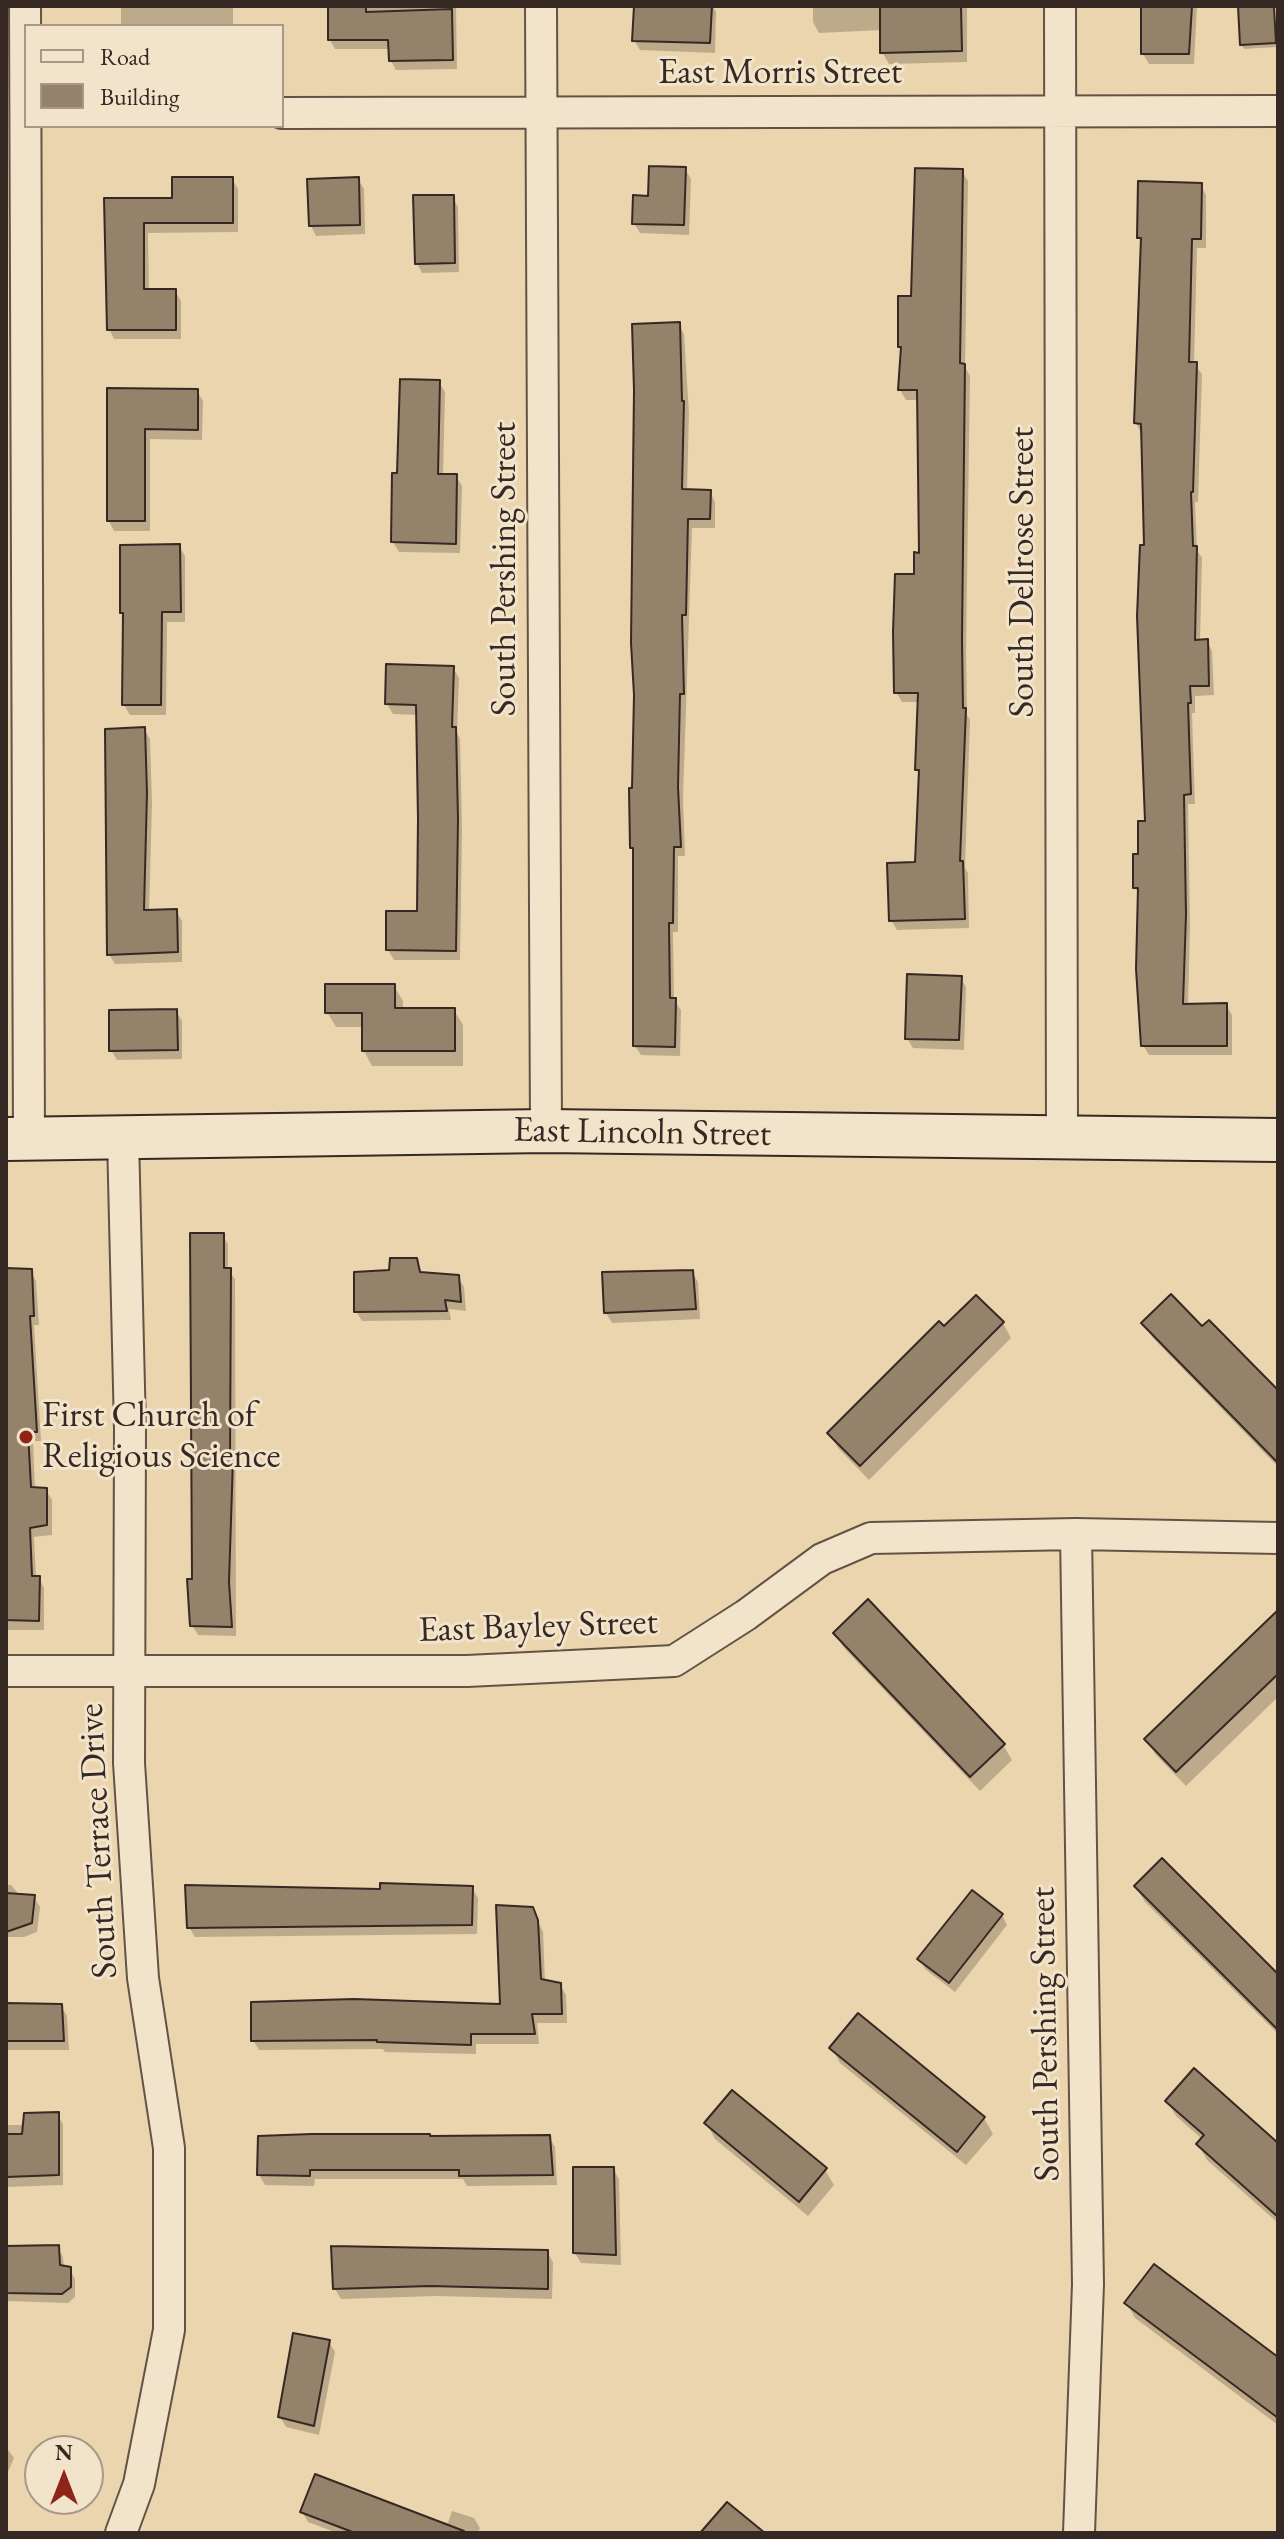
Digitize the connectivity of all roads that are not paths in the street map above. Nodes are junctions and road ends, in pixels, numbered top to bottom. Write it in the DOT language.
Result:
graph roads {
  1 [pos="541,6"];
  2 [pos="1060,6"];
  3 [pos="24,24"];
  4 [pos="1060,110"];
  5 [pos="541,111"];
  6 [pos="1278,111"];
  7 [pos="284,113"];
  8 [pos="19,115"];
  9 [pos="546,1131"];
  10 [pos="123,1137"];
  11 [pos="1062,1138"];
  12 [pos="18,1139"];
  13 [pos="1278,1140"];
  14 [pos="1076,1534"];
  15 [pos="1278,1538"];
  16 [pos="6,1671"];
  17 [pos="129,1672"];
  18 [pos="121,2533"];
  19 [pos="1079,2533"];
  1 -- 5 [label="street, South Pershing Street"];
  2 -- 4 [label="street, South Dellrose Street"];
  3 -- 8 [label="street"];
  4 -- 5 [label="street, East Morris Street"];
  4 -- 6 [label="street, East Morris Street"];
  4 -- 11 [label="street, South Dellrose Street"];
  5 -- 7 [label="street, East Morris Street"];
  5 -- 9 [label="street, South Pershing Street"];
  8 -- 12 [label="street"];
  9 -- 10 [label="street, East Lincoln Street"];
  9 -- 11 [label="street, East Lincoln Street"];
  10 -- 12 [label="street, East Lincoln Street"];
  10 -- 17 [label="street, South Terrace Drive"];
  11 -- 13 [label="street, East Lincoln Street"];
  14 -- 15 [label="street, East Bayley Street"];
  14 -- 17 [label="street, East Bayley Street"];
  14 -- 19 [label="street, South Pershing Street"];
  16 -- 17 [label="street, East Bayley Street"];
  17 -- 18 [label="street, South Terrace Drive"];
}
